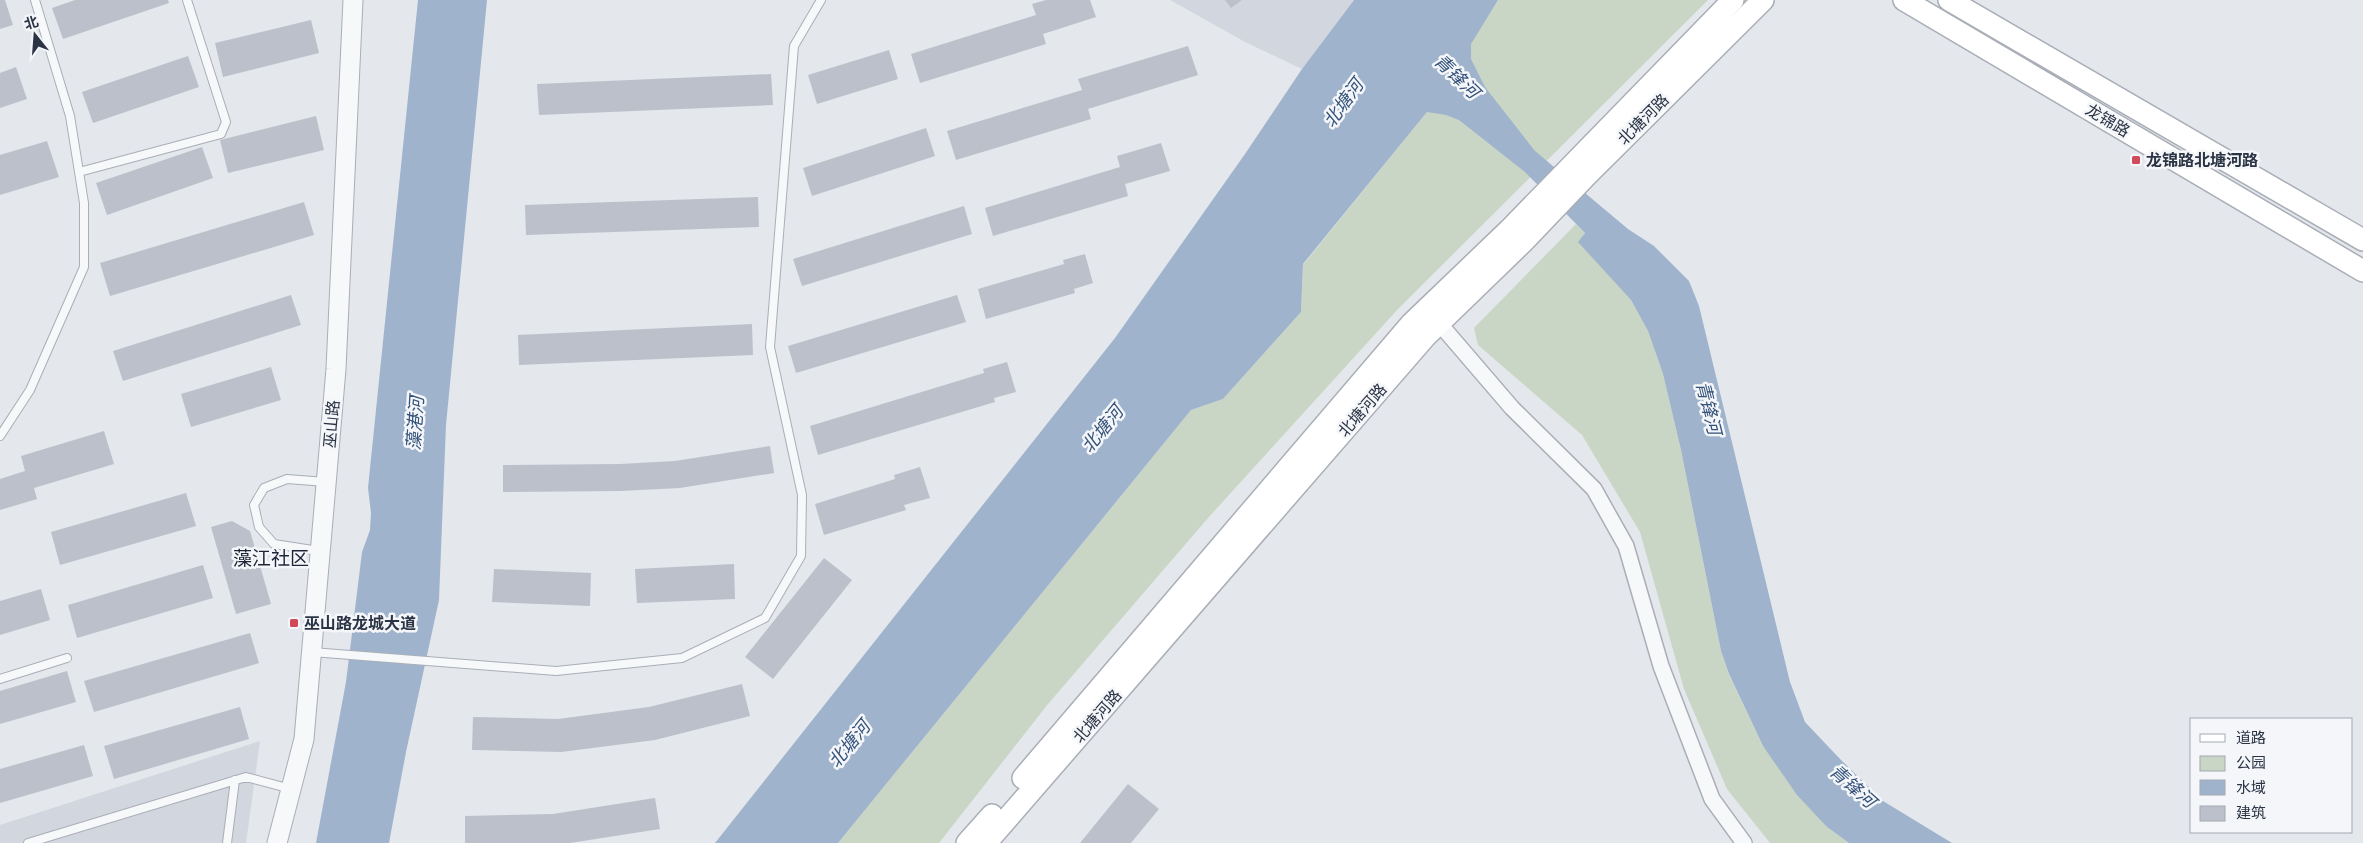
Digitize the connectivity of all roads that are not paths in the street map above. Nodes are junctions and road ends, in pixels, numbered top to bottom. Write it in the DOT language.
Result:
graph roads {
  1 [pos="35,0"];
  2 [pos="187,0"];
  3 [pos="354,0"];
  4 [pos="821,0"];
  5 [pos="1763,0"];
  6 [pos="1904,0"];
  7 [pos="1950,0"];
  8 [pos="1732,1"];
  9 [pos="1581,168"];
  10 [pos="79,172"];
  11 [pos="2363,240"];
  12 [pos="2363,271"];
  13 [pos="1434,316"];
  14 [pos="0,436"];
  15 [pos="326,482"];
  16 [pos="320,552"];
  17 [pos="312,652"];
  18 [pos="67,658"];
  19 [pos="0,679"];
  20 [pos="235,780"];
  21 [pos="291,789"];
  22 [pos="28,843"];
  23 [pos="227,843"];
  24 [pos="277,843"];
  25 [pos="968,843"];
  26 [pos="986,843"];
  27 [pos="1744,843"];
  1 -- 10 [label="lane"];
  2 -- 10 [label="lane"];
  3 -- 15 [label="street, 巫山路"];
  4 -- 17 [label="lane"];
  5 -- 9 [label="main road, 北塘河路"];
  6 -- 12 [label="main road, 龙锦路"];
  7 -- 11 [label="main road, 龙锦路"];
  8 -- 9 [label="main road, 北塘河路"];
  9 -- 13 [label="main road, 北塘河路"];
  10 -- 14 [label="lane"];
  13 -- 25 [label="main road, 北塘河路"];
  13 -- 26 [label="main road, 北塘河路"];
  13 -- 27 [label="street"];
  15 -- 16 [label="street, 巫山路"];
  15 -- 16 [label="lane"];
  16 -- 17 [label="street, 巫山路"];
  17 -- 21 [label="street, 巫山路"];
  18 -- 19 [label="lane"];
  20 -- 21 [label="lane"];
  20 -- 22 [label="lane"];
  20 -- 23 [label="lane"];
  21 -- 24 [label="street, 巫山路"];
}
